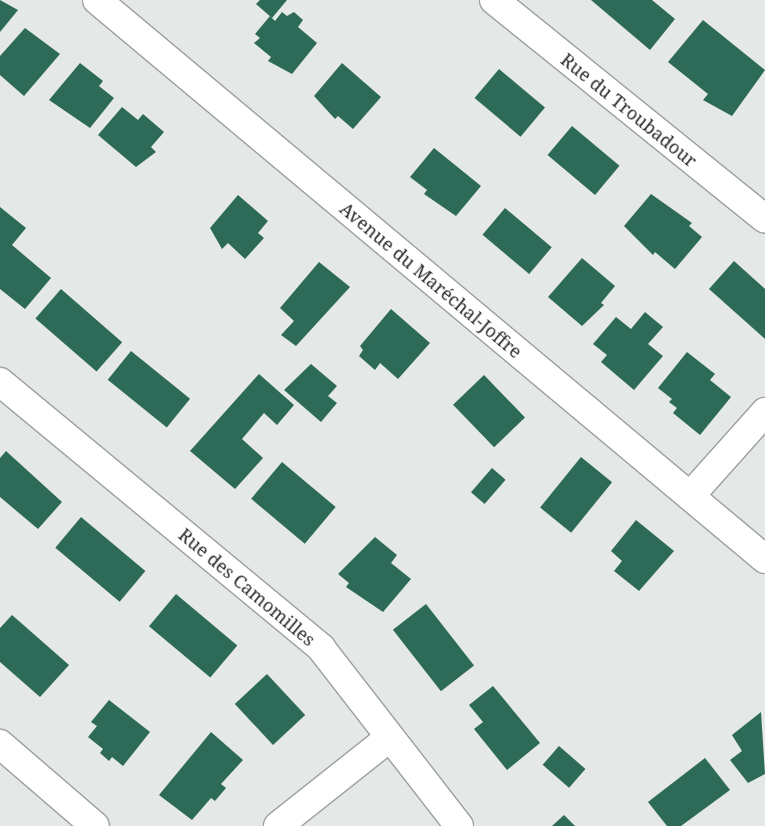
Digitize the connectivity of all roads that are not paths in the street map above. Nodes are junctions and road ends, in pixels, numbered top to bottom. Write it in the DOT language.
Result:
graph roads {
  1 [pos="97,0"];
  2 [pos="494,0"];
  3 [pos="765,219"];
  4 [pos="0,382"];
  5 [pos="765,412"];
  6 [pos="690,496"];
  7 [pos="765,559"];
  8 [pos="389,738"];
  9 [pos="0,744"];
  10 [pos="95,826"];
  11 [pos="278,826"];
  12 [pos="459,826"];
  1 -- 6 [label="street, Avenue du Maréchal-Joffre"];
  2 -- 3 [label="street, Rue du Troubadour"];
  4 -- 8 [label="street, Rue des Camomilles"];
  5 -- 6 [label="street"];
  6 -- 7 [label="street, Avenue du Maréchal-Joffre"];
  8 -- 11 [label="street"];
  8 -- 12 [label="street, Rue des Camomilles"];
  9 -- 10 [label="street"];
}
